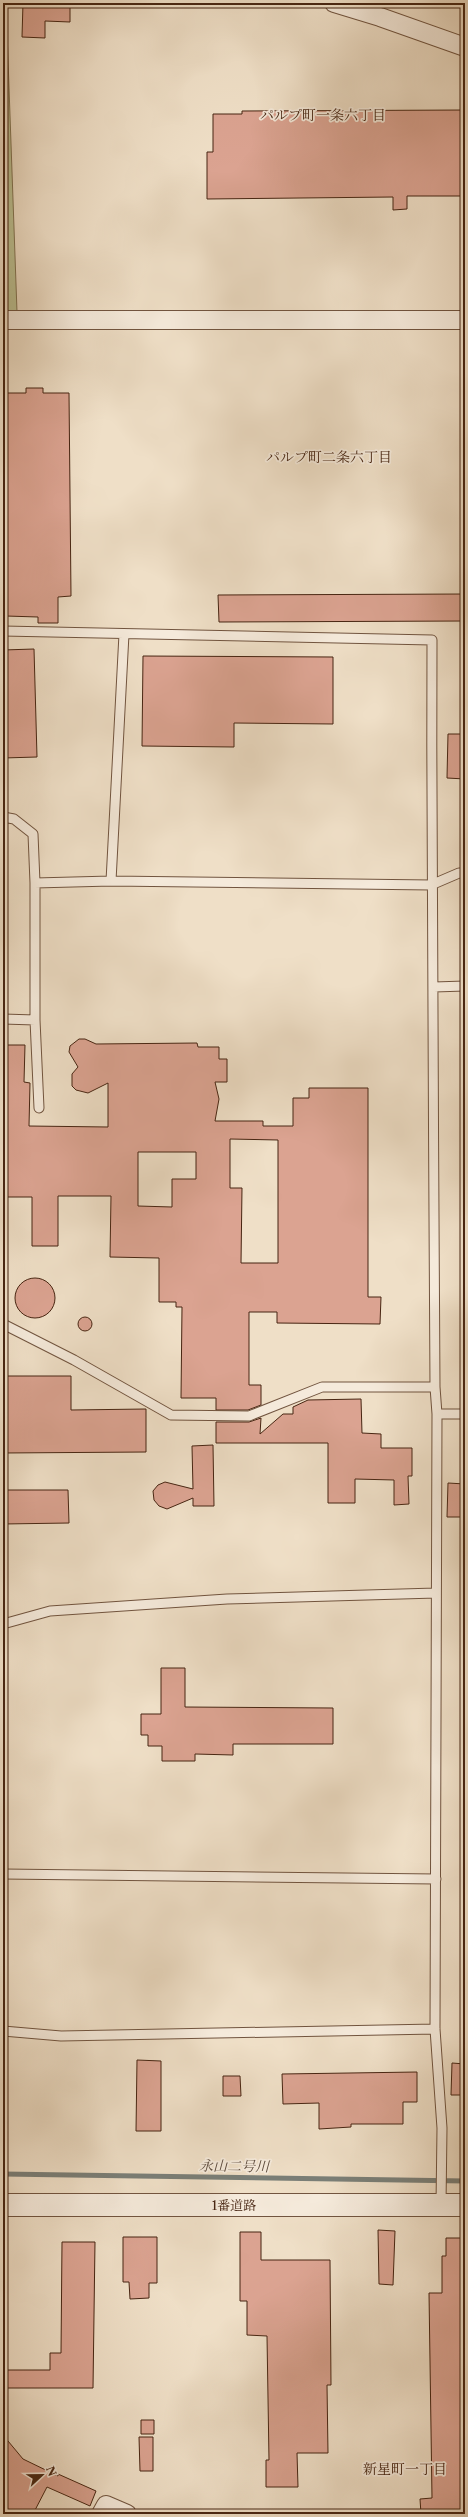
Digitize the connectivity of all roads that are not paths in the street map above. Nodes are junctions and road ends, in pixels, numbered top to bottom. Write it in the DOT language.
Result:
graph roads {
  1 [pos="334,3"];
  2 [pos="465,47"];
  3 [pos="3,320"];
  4 [pos="465,320"];
  5 [pos="3,631"];
  6 [pos="124,634"];
  7 [pos="3,817"];
  8 [pos="465,873"];
  9 [pos="111,881"];
  10 [pos="35,883"];
  11 [pos="431,885"];
  12 [pos="465,986"];
  13 [pos="434,987"];
  14 [pos="3,1019"];
  15 [pos="35,1020"];
  16 [pos="38,1108"];
  17 [pos="3,1324"];
  18 [pos="435,1387"];
  19 [pos="437,1414"];
  20 [pos="465,1414"];
  21 [pos="436,1593"];
  22 [pos="3,1624"];
  23 [pos="3,1874"];
  24 [pos="436,1879"];
  25 [pos="435,2029"];
  26 [pos="3,2031"];
  27 [pos="441,2199"];
  28 [pos="3,2205"];
  29 [pos="465,2205"];
  30 [pos="101,2514"];
  31 [pos="127,2514"];
  1 -- 2 [label="street"];
  3 -- 4 [label="street"];
  5 -- 6 [label="lane"];
  6 -- 9 [label="lane"];
  6 -- 11 [label="lane"];
  7 -- 10 [label="lane"];
  8 -- 11 [label="lane"];
  9 -- 10 [label="lane"];
  9 -- 11 [label="lane"];
  10 -- 15 [label="lane"];
  11 -- 13 [label="lane"];
  12 -- 13 [label="lane"];
  13 -- 18 [label="lane"];
  14 -- 15 [label="lane"];
  15 -- 16 [label="lane"];
  17 -- 18 [label="lane"];
  18 -- 19 [label="lane"];
  19 -- 20 [label="lane"];
  19 -- 21 [label="lane"];
  21 -- 22 [label="lane"];
  21 -- 24 [label="lane"];
  23 -- 24 [label="lane"];
  24 -- 25 [label="lane"];
  25 -- 26 [label="lane"];
  25 -- 27 [label="lane"];
  27 -- 28 [label="street, 1番道路"];
  27 -- 29 [label="street, 1番道路"];
  30 -- 31 [label="street"];
}
